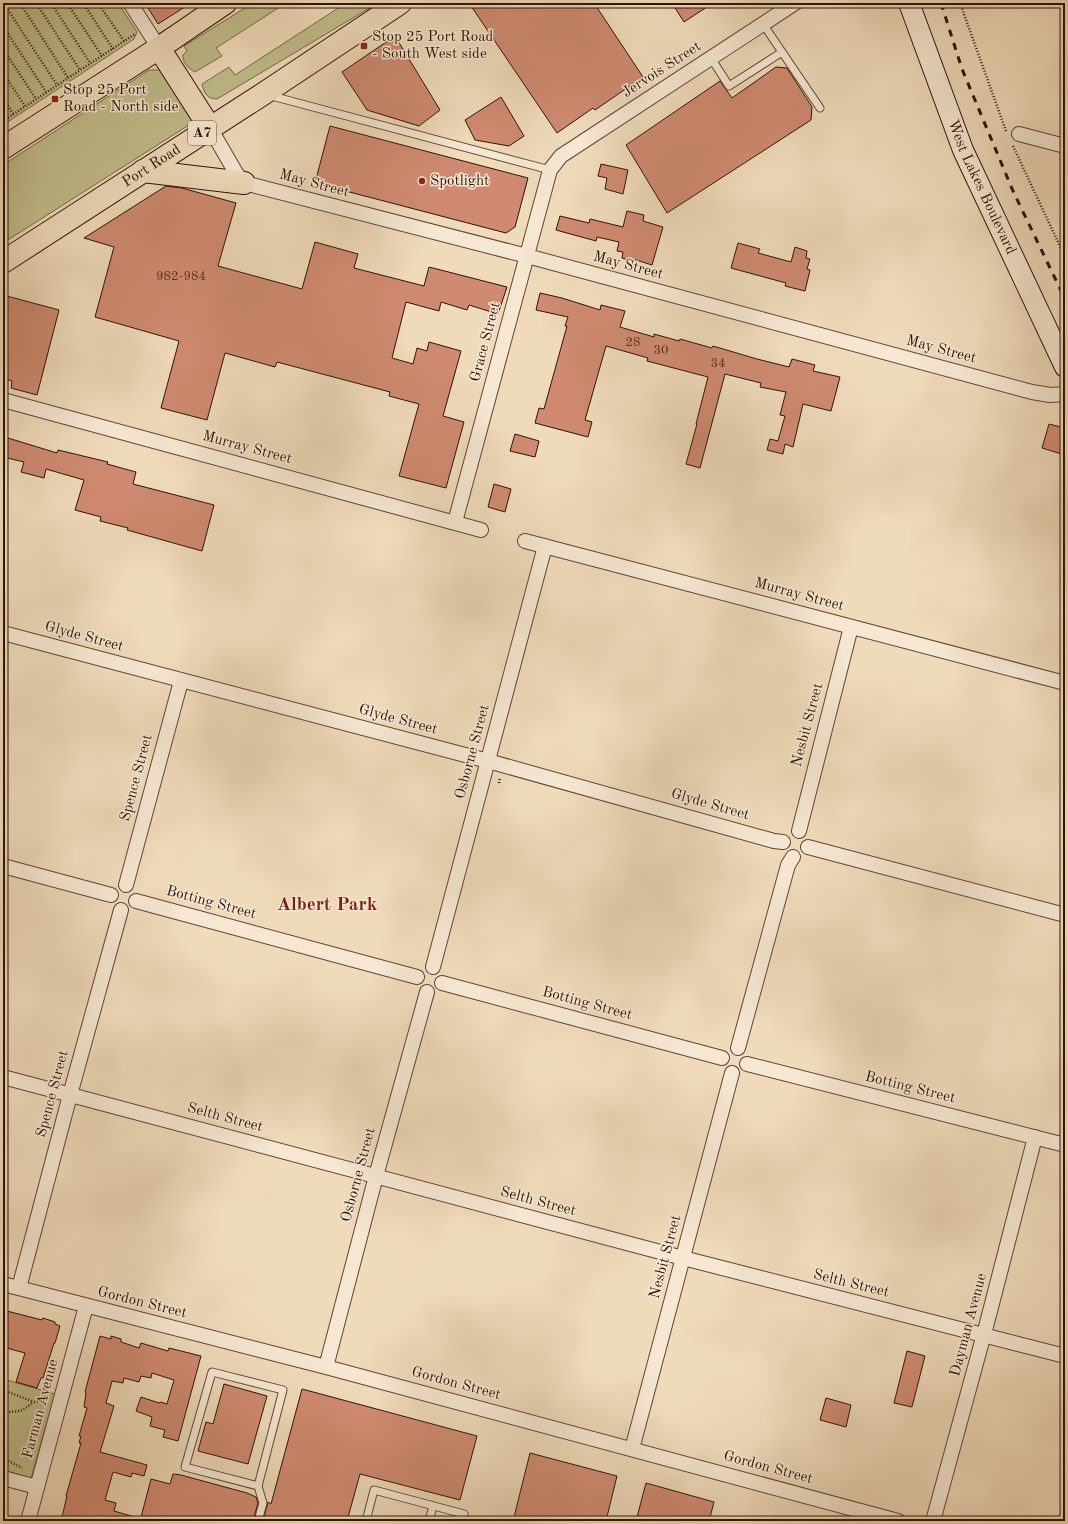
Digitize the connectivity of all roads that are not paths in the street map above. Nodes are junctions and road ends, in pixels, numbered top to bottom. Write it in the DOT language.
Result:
graph roads {
  1 [pos="130,3"];
  2 [pos="225,3"];
  3 [pos="400,3"];
  4 [pos="795,3"];
  5 [pos="909,3"];
  6 [pos="763,24"];
  7 [pos="159,48"];
  8 [pos="782,52"];
  9 [pos="711,58"];
  10 [pos="263,94"];
  11 [pos="820,108"];
  12 [pos="210,128"];
  13 [pos="1018,134"];
  14 [pos="1065,146"];
  15 [pos="3,148"];
  16 [pos="550,170"];
  17 [pos="143,171"];
  18 [pos="244,183"];
  19 [pos="527,256"];
  20 [pos="3,262"];
  21 [pos="1065,367"];
  22 [pos="1065,394"];
  23 [pos="3,400"];
  24 [pos="455,522"];
  25 [pos="481,530"];
  26 [pos="525,541"];
  27 [pos="545,546"];
  28 [pos="851,627"];
  29 [pos="3,633"];
  30 [pos="181,680"];
  31 [pos="1065,683"];
  32 [pos="488,761"];
  33 [pos="799,831"];
  34 [pos="783,842"];
  35 [pos="808,847"];
  36 [pos="793,857"];
  37 [pos="3,866"];
  38 [pos="126,884"];
  39 [pos="111,895"];
  40 [pos="136,901"];
  41 [pos="121,910"];
  42 [pos="1065,916"];
  43 [pos="433,967"];
  44 [pos="417,977"];
  45 [pos="442,983"];
  46 [pos="427,992"];
  47 [pos="738,1048"];
  48 [pos="722,1058"];
  49 [pos="747,1064"];
  50 [pos="732,1073"];
  51 [pos="3,1077"];
  52 [pos="70,1095"];
  53 [pos="1035,1137"];
  54 [pos="1065,1145"];
  55 [pos="376,1176"];
  56 [pos="683,1258"];
  57 [pos="3,1284"];
  58 [pos="19,1288"];
  59 [pos="86,1306"];
  60 [pos="984,1336"];
  61 [pos="1065,1356"];
  62 [pos="326,1367"];
  63 [pos="632,1449"];
  64 [pos="3,1478"];
  65 [pos="258,1486"];
  66 [pos="37,1488"];
  67 [pos="434,1506"];
  68 [pos="28,1521"];
  69 [pos="258,1521"];
  70 [pos="366,1521"];
  71 [pos="429,1521"];
  72 [pos="462,1521"];
  73 [pos="898,1521"];
  74 [pos="933,1521"];
  1 -- 7 [label="street"];
  2 -- 7 [label="highway"];
  3 -- 10 [label="highway, Port Road / A7"];
  4 -- 6 [label="street, Jervois Street"];
  5 -- 21 [label="main road, West Lakes Boulevard"];
  6 -- 8 [label="lane"];
  6 -- 9 [label="street, Jervois Street"];
  7 -- 12 [label="highway"];
  7 -- 15 [label="highway"];
  8 -- 9 [label="lane"];
  8 -- 11 [label="lane"];
  9 -- 16 [label="street, Jervois Street"];
  10 -- 12 [label="highway, Port Road / A7"];
  10 -- 16 [label="lane"];
  12 -- 17 [label="highway, Port Road / A7"];
  12 -- 18 [label="street"];
  13 -- 14 [label="street"];
  16 -- 19 [label="street, Grace Street"];
  17 -- 18 [label="highway"];
  17 -- 20 [label="highway, Port Road / A7"];
  18 -- 19 [label="street, May Street"];
  19 -- 22 [label="street, May Street"];
  19 -- 24 [label="street, Grace Street"];
  23 -- 24 [label="street, Murray Street"];
  24 -- 25 [label="street, Murray Street"];
  26 -- 27 [label="street, Murray Street"];
  27 -- 28 [label="street, Murray Street"];
  27 -- 32 [label="street, Osborne Street"];
  28 -- 31 [label="street, Murray Street"];
  28 -- 33 [label="street, Nesbit Street"];
  29 -- 30 [label="street, Glyde Street"];
  30 -- 32 [label="street, Glyde Street"];
  30 -- 38 [label="street, Spence Street"];
  32 -- 34 [label="street, Glyde Street"];
  32 -- 43 [label="street, Osborne Street"];
  33 -- 34 [label="street"];
  33 -- 35 [label="street"];
  34 -- 36 [label="street"];
  35 -- 36 [label="street"];
  35 -- 42 [label="street"];
  36 -- 47 [label="street"];
  37 -- 39 [label="street"];
  38 -- 39 [label="street"];
  38 -- 40 [label="street"];
  39 -- 41 [label="street"];
  40 -- 41 [label="street"];
  40 -- 44 [label="street, Botting Street"];
  41 -- 52 [label="street, Spence Street"];
  43 -- 44 [label="street"];
  43 -- 45 [label="street"];
  44 -- 46 [label="street"];
  45 -- 46 [label="street"];
  45 -- 48 [label="street, Botting Street"];
  46 -- 55 [label="street, Osborne Street"];
  47 -- 48 [label="street"];
  47 -- 49 [label="street"];
  48 -- 50 [label="street"];
  49 -- 50 [label="street"];
  49 -- 53 [label="street, Botting Street"];
  50 -- 56 [label="street, Nesbit Street"];
  51 -- 52 [label="street, Selth Street"];
  52 -- 55 [label="street, Selth Street"];
  52 -- 58 [label="street, Spence Street"];
  53 -- 54 [label="street, Botting Street"];
  53 -- 60 [label="street, Dayman Avenue"];
  55 -- 56 [label="street, Selth Street"];
  55 -- 62 [label="street, Osborne Street"];
  56 -- 60 [label="street, Selth Street"];
  56 -- 63 [label="street, Nesbit Street"];
  57 -- 58 [label="street, Gordon Street"];
  58 -- 59 [label="street, Gordon Street"];
  59 -- 62 [label="street, Gordon Street"];
  59 -- 66 [label="street, Farman Avenue"];
  60 -- 61 [label="street, Selth Street"];
  60 -- 74 [label="street, Dayman Avenue"];
  62 -- 63 [label="street, Gordon Street"];
  63 -- 73 [label="street, Gordon Street"];
  64 -- 66 [label="street"];
  65 -- 65 [label="lane"];
  65 -- 69 [label="lane"];
  66 -- 68 [label="street, Farman Avenue"];
  67 -- 70 [label="lane"];
  67 -- 71 [label="lane"];
  67 -- 72 [label="lane"];
}
